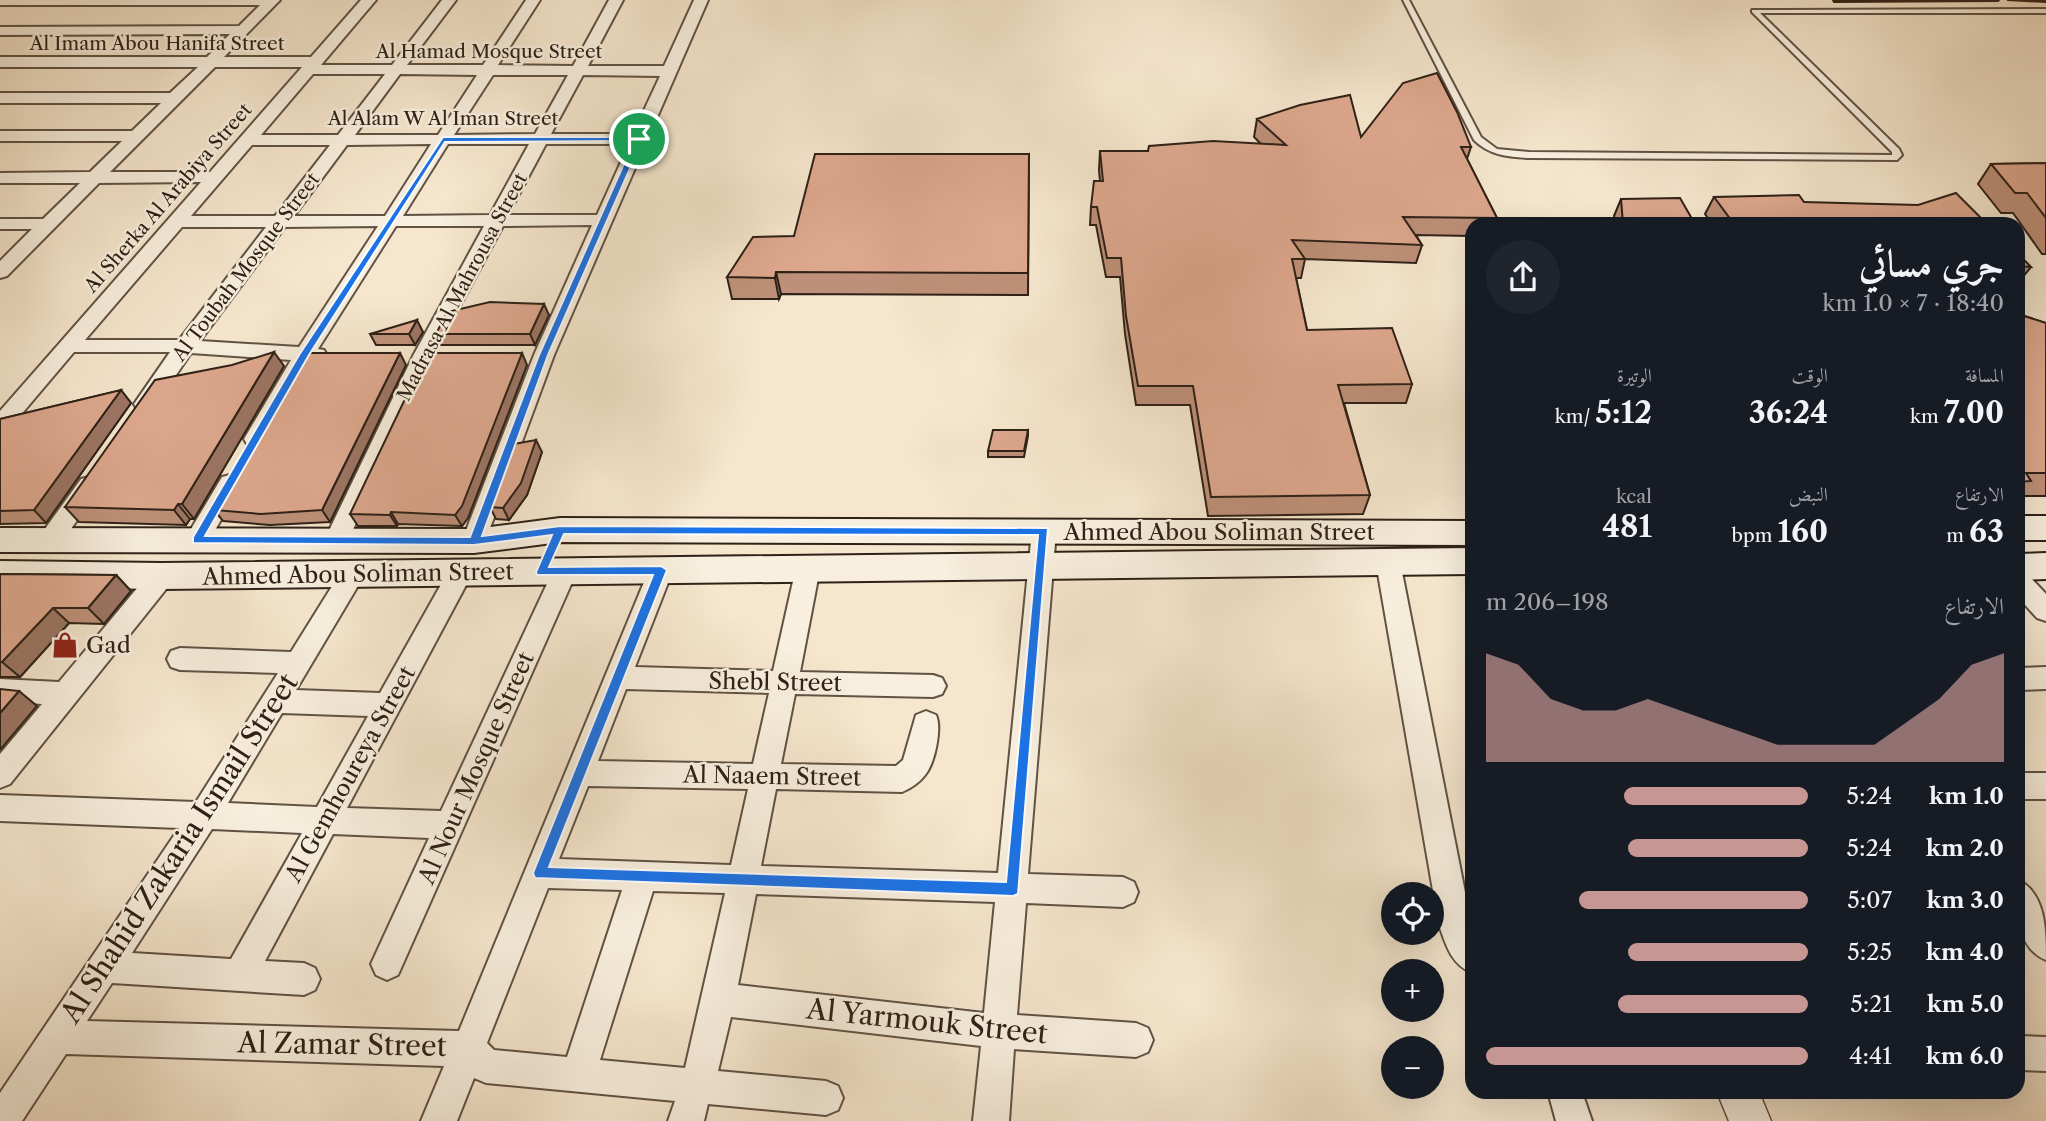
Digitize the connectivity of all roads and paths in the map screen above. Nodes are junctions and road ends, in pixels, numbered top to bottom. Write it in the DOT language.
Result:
graph roads {
  1 [pos="369,0"];
  2 [pos="449,0"];
  3 [pos="533,0"];
  4 [pos="615,0"];
  5 [pos="701,0"];
  6 [pos="1406,0"];
  7 [pos="0,1"];
  8 [pos="272,1"];
  9 [pos="2046,11"];
  10 [pos="243,30"];
  11 [pos="0,31"];
  12 [pos="0,62"];
  13 [pos="211,62"];
  14 [pos="312,66"];
  15 [pos="396,70"];
  16 [pos="488,70"];
  17 [pos="577,70"];
  18 [pos="670,71"];
  19 [pos="0,98"];
  20 [pos="174,98"];
  21 [pos="0,136"];
  22 [pos="136,136"];
  23 [pos="443,139"];
  24 [pos="540,139"];
  25 [pos="639,139"];
  26 [pos="247,140"];
  27 [pos="343,140"];
  28 [pos="214,177"];
  29 [pos="0,178"];
  30 [pos="94,178"];
  31 [pos="603,220"];
  32 [pos="280,221"];
  33 [pos="390,221"];
  34 [pos="496,221"];
  35 [pos="175,222"];
  36 [pos="0,224"];
  37 [pos="48,224"];
  38 [pos="0,272"];
  39 [pos="66,346"];
  40 [pos="186,346"];
  41 [pos="304,355"];
  42 [pos="343,355"];
  43 [pos="517,355"];
  44 [pos="544,355"];
  45 [pos="396,356"];
  46 [pos="423,356"];
  47 [pos="450,356"];
  48 [pos="0,394"];
  49 [pos="24,394"];
  50 [pos="132,423"];
  51 [pos="0,425"];
  52 [pos="102,467"];
  53 [pos="2025,528"];
  54 [pos="2046,528"];
  55 [pos="560,530"];
  56 [pos="1044,531"];
  57 [pos="1465,533"];
  58 [pos="0,540"];
  59 [pos="65,540"];
  60 [pos="197,540"];
  61 [pos="336,541"];
  62 [pos="474,541"];
  63 [pos="1465,561"];
  64 [pos="1388,562"];
  65 [pos="1041,566"];
  66 [pos="2046,566"];
  67 [pos="2025,567"];
  68 [pos="808,568"];
  69 [pos="661,570"];
  70 [pos="553,571"];
  71 [pos="461,572"];
  72 [pos="0,573"];
  73 [pos="43,574"];
  74 [pos="354,574"];
  75 [pos="162,576"];
  76 [pos="2025,588"];
  77 [pos="2046,611"];
  78 [pos="180,660"];
  79 [pos="298,663"];
  80 [pos="618,678"];
  81 [pos="2046,678"];
  82 [pos="2025,679"];
  83 [pos="785,682"];
  84 [pos="933,686"];
  85 [pos="0,690"];
  86 [pos="66,694"];
  87 [pos="274,701"];
  88 [pos="388,705"];
  89 [pos="926,723"];
  90 [pos="580,773"];
  91 [pos="0,775"];
  92 [pos="766,775"];
  93 [pos="2025,786"];
  94 [pos="2046,786"];
  95 [pos="0,808"];
  96 [pos="204,816"];
  97 [pos="324,821"];
  98 [pos="450,825"];
  99 [pos="540,873"];
  100 [pos="642,877"];
  101 [pos="745,880"];
  102 [pos="1013,889"];
  103 [pos="1123,892"];
  104 [pos="2026,903"];
  105 [pos="2046,944"];
  106 [pos="1465,948"];
  107 [pos="387,964"];
  108 [pos="104,967"];
  109 [pos="240,975"];
  110 [pos="304,979"];
  111 [pos="719,999"];
  112 [pos="999,1031"];
  113 [pos="58,1037"];
  114 [pos="1136,1040"];
  115 [pos="467,1047"];
  116 [pos="2025,1053"];
  117 [pos="2046,1054"];
  118 [pos="578,1075"];
  119 [pos="697,1086"];
  120 [pos="826,1098"];
  121 [pos="1567,1099"];
  122 [pos="1741,1099"];
  123 [pos="4,1112"];
  124 [pos="439,1121"];
  125 [pos="686,1121"];
  126 [pos="991,1121"];
  127 [pos="1574,1121"];
  128 [pos="1750,1121"];
  1 -- 14 [label="street, Al Sherka Al Arabiya Street"];
  2 -- 15 [label="street, Al Toubah Mosque Street"];
  3 -- 16 [label="street"];
  4 -- 17 [label="street, Madrasa Al Mahrousa Street"];
  5 -- 18 [label="street"];
  6 -- 9 [label="lane"];
  7 -- 8 [label="street"];
  8 -- 10 [label="street"];
  10 -- 11 [label="street"];
  10 -- 13 [label="street"];
  12 -- 13 [label="street, Al Imam Abou Hanifa Street"];
  13 -- 14 [label="street, Al Imam Abou Hanifa Street"];
  13 -- 20 [label="street"];
  14 -- 15 [label="street, Al Hamad Mosque Street"];
  14 -- 26 [label="street, Al Sherka Al Arabiya Street"];
  15 -- 16 [label="street, Al Hamad Mosque Street"];
  15 -- 27 [label="street, Al Toubah Mosque Street"];
  16 -- 17 [label="street, Al Hamad Mosque Street"];
  16 -- 23 [label="street"];
  17 -- 18 [label="street, Al Hamad Mosque Street"];
  17 -- 24 [label="street, Madrasa Al Mahrousa Street"];
  18 -- 25 [label="street"];
  19 -- 20 [label="street"];
  20 -- 22 [label="street"];
  21 -- 22 [label="street"];
  22 -- 30 [label="street"];
  23 -- 24 [label="street, Al Alam W Al Iman Street"];
  23 -- 27 [label="street, Al Alam W Al Iman Street"];
  23 -- 33 [label="street"];
  24 -- 25 [label="street, Al Alam W Al Iman Street"];
  24 -- 34 [label="street, Madrasa Al Mahrousa Street"];
  25 -- 31 [label="street"];
  26 -- 27 [label="street, Al Alam W Al Iman Street"];
  26 -- 28 [label="street, Al Sherka Al Arabiya Street"];
  27 -- 32 [label="street, Al Toubah Mosque Street"];
  28 -- 30 [label="street"];
  28 -- 35 [label="street, Al Sherka Al Arabiya Street"];
  29 -- 30 [label="street"];
  30 -- 37 [label="street"];
  31 -- 34 [label="street"];
  31 -- 44 [label="street"];
  32 -- 33 [label="street"];
  32 -- 35 [label="street"];
  32 -- 40 [label="street, Al Toubah Mosque Street"];
  33 -- 34 [label="street"];
  33 -- 41 [label="street"];
  34 -- 46 [label="street, Madrasa Al Mahrousa Street"];
  35 -- 39 [label="street, Al Sherka Al Arabiya Street"];
  36 -- 37 [label="street"];
  37 -- 38 [label="street"];
  39 -- 40 [label="street"];
  39 -- 49 [label="street, Al Sherka Al Arabiya Street"];
  40 -- 41 [label="street"];
  40 -- 50 [label="street, Al Toubah Mosque Street"];
  41 -- 42 [label="street"];
  41 -- 60 [label="street"];
  43 -- 44 [label="street"];
  44 -- 62 [label="street"];
  45 -- 46 [label="street"];
  46 -- 47 [label="street"];
  46 -- 61 [label="street, Madrasa Al Mahrousa Street"];
  48 -- 49 [label="street"];
  49 -- 51 [label="street, Al Sherka Al Arabiya Street"];
  52 -- 59 [label="street"];
  53 -- 54 [label="main road"];
  55 -- 56 [label="main road, Ahmed Abou Soliman Street"];
  55 -- 62 [label="main road, Ahmed Abou Soliman Street"];
  55 -- 70 [label="main road"];
  56 -- 57 [label="main road, Ahmed Abou Soliman Street"];
  56 -- 65 [label="street"];
  58 -- 59 [label="main road, Ahmed Abou Soliman Street"];
  59 -- 60 [label="main road, Ahmed Abou Soliman Street"];
  59 -- 73 [label="main road"];
  60 -- 61 [label="main road, Ahmed Abou Soliman Street"];
  61 -- 62 [label="main road, Ahmed Abou Soliman Street"];
  63 -- 64 [label="main road, Ahmed Abou Soliman Street"];
  64 -- 65 [label="main road, Ahmed Abou Soliman Street"];
  64 -- 106 [label="street"];
  65 -- 68 [label="main road, Ahmed Abou Soliman Street"];
  65 -- 102 [label="street"];
  66 -- 67 [label="main road"];
  68 -- 69 [label="main road, Ahmed Abou Soliman Street"];
  68 -- 83 [label="street"];
  69 -- 70 [label="main road, Ahmed Abou Soliman Street"];
  69 -- 80 [label="street"];
  70 -- 71 [label="main road, Ahmed Abou Soliman Street"];
  70 -- 98 [label="street, Al Nour Mosque Street"];
  71 -- 74 [label="main road, Ahmed Abou Soliman Street"];
  71 -- 88 [label="street, Al Gemhoureya Street"];
  72 -- 73 [label="main road, Ahmed Abou Soliman Street"];
  73 -- 75 [label="main road, Ahmed Abou Soliman Street"];
  74 -- 75 [label="main road, Ahmed Abou Soliman Street"];
  74 -- 79 [label="street, Al Shahid Zakaria Ismail Street"];
  75 -- 86 [label="street"];
  76 -- 77 [label="street"];
  78 -- 79 [label="street"];
  79 -- 87 [label="street, Al Shahid Zakaria Ismail Street"];
  80 -- 83 [label="street, Shebl Street"];
  80 -- 90 [label="street"];
  81 -- 82 [label="street"];
  83 -- 84 [label="street, Shebl Street"];
  83 -- 92 [label="street"];
  85 -- 86 [label="street"];
  86 -- 91 [label="street"];
  87 -- 88 [label="street"];
  87 -- 96 [label="street, Al Shahid Zakaria Ismail Street"];
  88 -- 97 [label="street, Al Gemhoureya Street"];
  89 -- 92 [label="street, Al Naaem Street"];
  90 -- 92 [label="street, Al Naaem Street"];
  90 -- 99 [label="street"];
  92 -- 101 [label="street"];
  93 -- 94 [label="street"];
  95 -- 96 [label="street"];
  96 -- 97 [label="street"];
  96 -- 108 [label="street, Al Shahid Zakaria Ismail Street"];
  97 -- 98 [label="street"];
  97 -- 109 [label="street, Al Gemhoureya Street"];
  98 -- 107 [label="street, Al Nour Mosque Street"];
  99 -- 100 [label="street"];
  99 -- 115 [label="street"];
  100 -- 101 [label="street"];
  100 -- 118 [label="street"];
  101 -- 102 [label="street"];
  101 -- 111 [label="street"];
  102 -- 103 [label="street"];
  102 -- 112 [label="street"];
  104 -- 105 [label="street"];
  108 -- 109 [label="street"];
  108 -- 113 [label="street, Al Shahid Zakaria Ismail Street"];
  109 -- 110 [label="street"];
  111 -- 112 [label="street, Al Yarmouk Street"];
  111 -- 119 [label="street"];
  112 -- 114 [label="street, Al Yarmouk Street"];
  112 -- 126 [label="street"];
  113 -- 115 [label="street, Al Zamar Street"];
  113 -- 123 [label="street, Al Shahid Zakaria Ismail Street"];
  115 -- 118 [label="street, Al Zamar Street"];
  115 -- 124 [label="street"];
  116 -- 117 [label="street"];
  118 -- 119 [label="street, Al Zamar Street"];
  119 -- 120 [label="street, Al Zamar Street"];
  119 -- 125 [label="street"];
  121 -- 127 [label="street"];
  122 -- 128 [label="street"];
}
